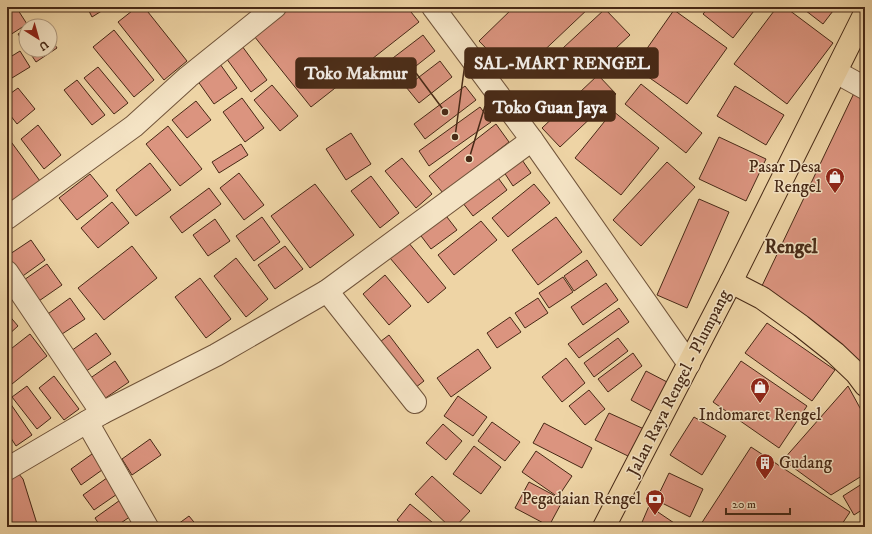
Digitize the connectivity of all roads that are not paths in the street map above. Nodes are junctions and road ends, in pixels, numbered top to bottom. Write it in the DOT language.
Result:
graph roads {
  1 [pos="275,7"];
  2 [pos="433,7"];
  3 [pos="865,13"];
  4 [pos="836,72"];
  5 [pos="865,88"];
  6 [pos="532,140"];
  7 [pos="7,218"];
  8 [pos="7,272"];
  9 [pos="731,282"];
  10 [pos="327,291"];
  11 [pos="689,364"];
  12 [pos="865,385"];
  13 [pos="415,402"];
  14 [pos="95,418"];
  15 [pos="7,470"];
  16 [pos="147,527"];
  17 [pos="604,527"];
  1 -- 7 [label="street"];
  2 -- 6 [label="street"];
  3 -- 4 [label="main road, Jalan Raya Rengel - Plumpang"];
  4 -- 5 [label="street"];
  4 -- 9 [label="main road, Jalan Raya Rengel - Plumpang"];
  6 -- 10 [label="street"];
  6 -- 11 [label="street"];
  8 -- 14 [label="street"];
  9 -- 11 [label="main road, Jalan Raya Rengel - Plumpang"];
  9 -- 12 [label="main road"];
  10 -- 13 [label="street"];
  10 -- 14 [label="street"];
  11 -- 17 [label="main road, Jalan Raya Rengel - Plumpang"];
  14 -- 15 [label="street"];
  14 -- 16 [label="street"];
}
